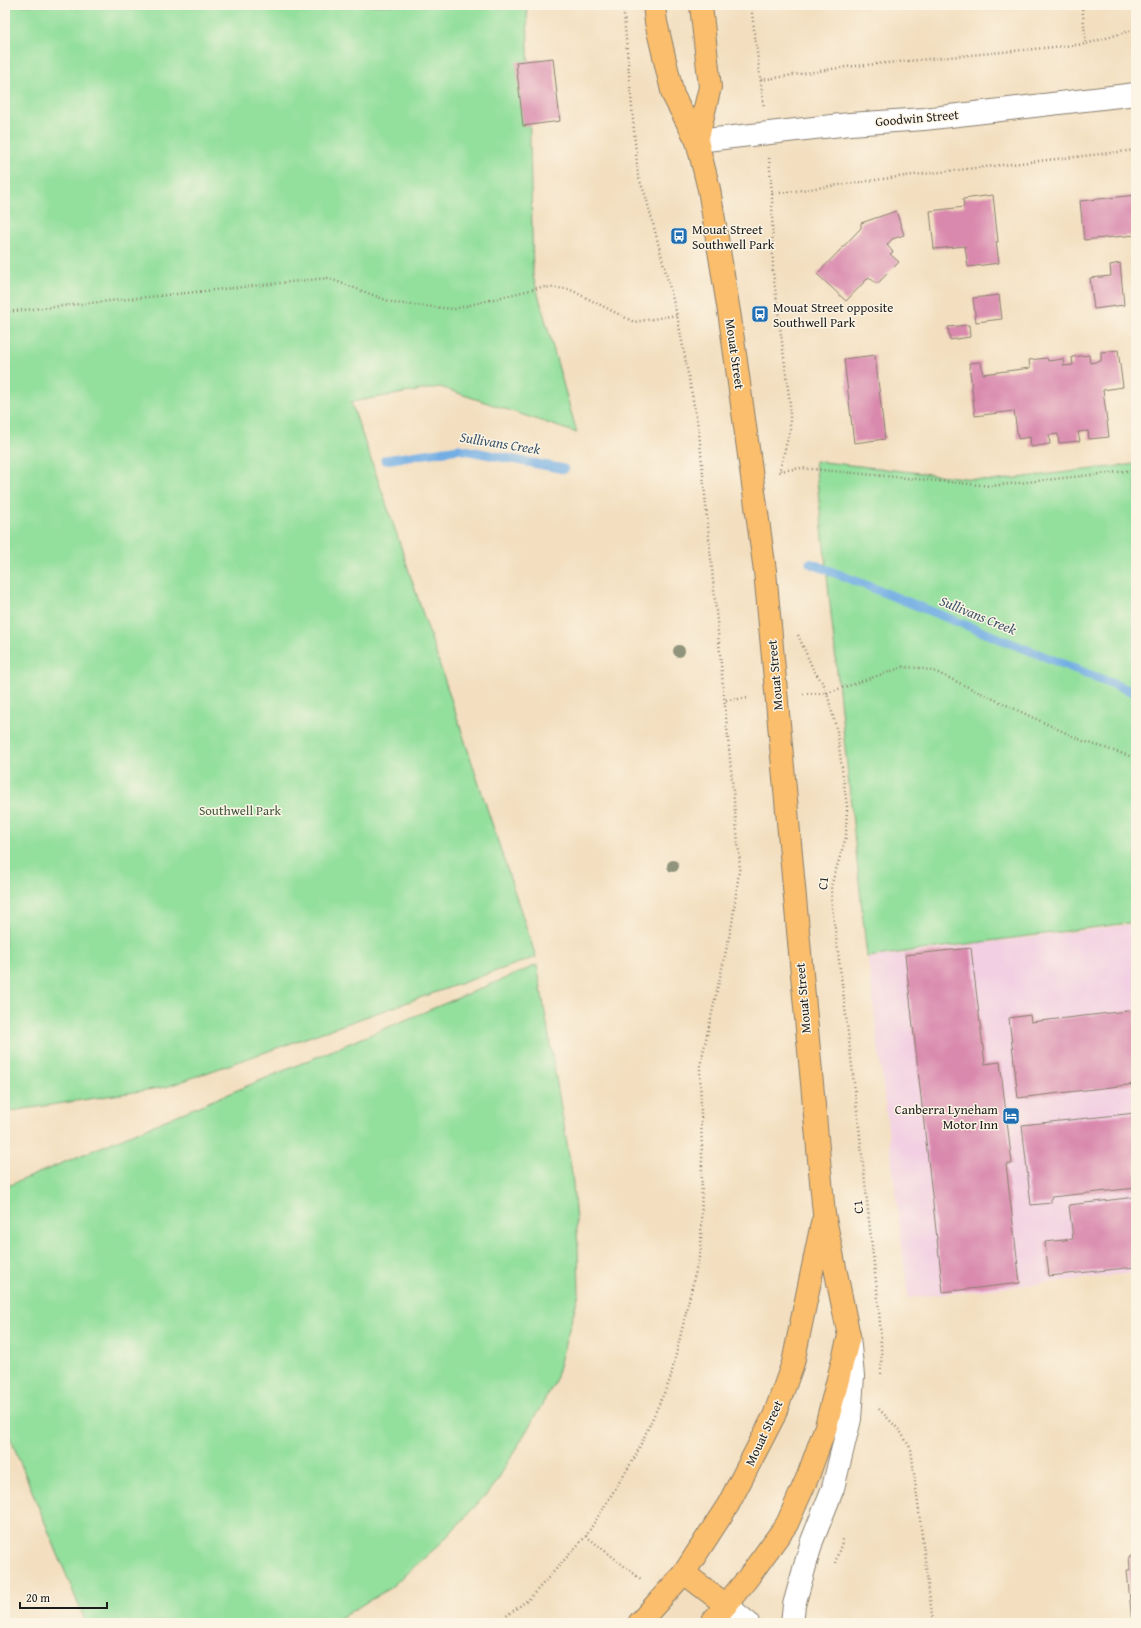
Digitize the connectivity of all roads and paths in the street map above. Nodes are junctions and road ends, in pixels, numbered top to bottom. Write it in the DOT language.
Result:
graph roads {
  1 [pos="623,5"];
  2 [pos="654,5"];
  3 [pos="701,5"];
  4 [pos="751,5"];
  5 [pos="1082,5"];
  6 [pos="1136,29"];
  7 [pos="1086,44"];
  8 [pos="1136,94"];
  9 [pos="697,140"];
  10 [pos="1136,150"];
  11 [pos="5,312"];
  12 [pos="677,315"];
  13 [pos="1136,470"];
  14 [pos="780,471"];
  15 [pos="778,478"];
  16 [pos="798,633"];
  17 [pos="827,693"];
  18 [pos="1136,758"];
  19 [pos="824,1214"];
  20 [pos="849,1336"];
  21 [pos="880,1378"];
  22 [pos="879,1401"];
  23 [pos="586,1536"];
  24 [pos="684,1573"];
  25 [pos="663,1597"];
  26 [pos="726,1605"];
  27 [pos="497,1623"];
  28 [pos="639,1623"];
  29 [pos="711,1623"];
  30 [pos="748,1623"];
  31 [pos="792,1623"];
  32 [pos="933,1623"];
  1 -- 12 [label="path"];
  2 -- 9 [label="main road, Mouat Street"];
  3 -- 9 [label="main road, Mouat Street"];
  4 -- 7 [label="path"];
  5 -- 7 [label="path"];
  6 -- 7 [label="path"];
  8 -- 9 [label="street, Goodwin Street"];
  9 -- 19 [label="main road, Mouat Street"];
  10 -- 14 [label="path"];
  11 -- 12 [label="path"];
  12 -- 23 [label="path"];
  13 -- 14 [label="path"];
  14 -- 15 [label="path"];
  16 -- 17 [label="path, C1"];
  17 -- 18 [label="path"];
  17 -- 21 [label="path, C1"];
  19 -- 20 [label="main road, Mouat Street"];
  19 -- 24 [label="main road, Mouat Street"];
  20 -- 26 [label="main road, Mouat Street"];
  20 -- 31 [label="street"];
  22 -- 32 [label="path"];
  23 -- 25 [label="path"];
  23 -- 27 [label="path"];
  24 -- 25 [label="main road, Mouat Street"];
  24 -- 26 [label="main road"];
  25 -- 28 [label="main road, Mouat Street"];
  26 -- 29 [label="main road, Mouat Street"];
  26 -- 30 [label="street"];
}
